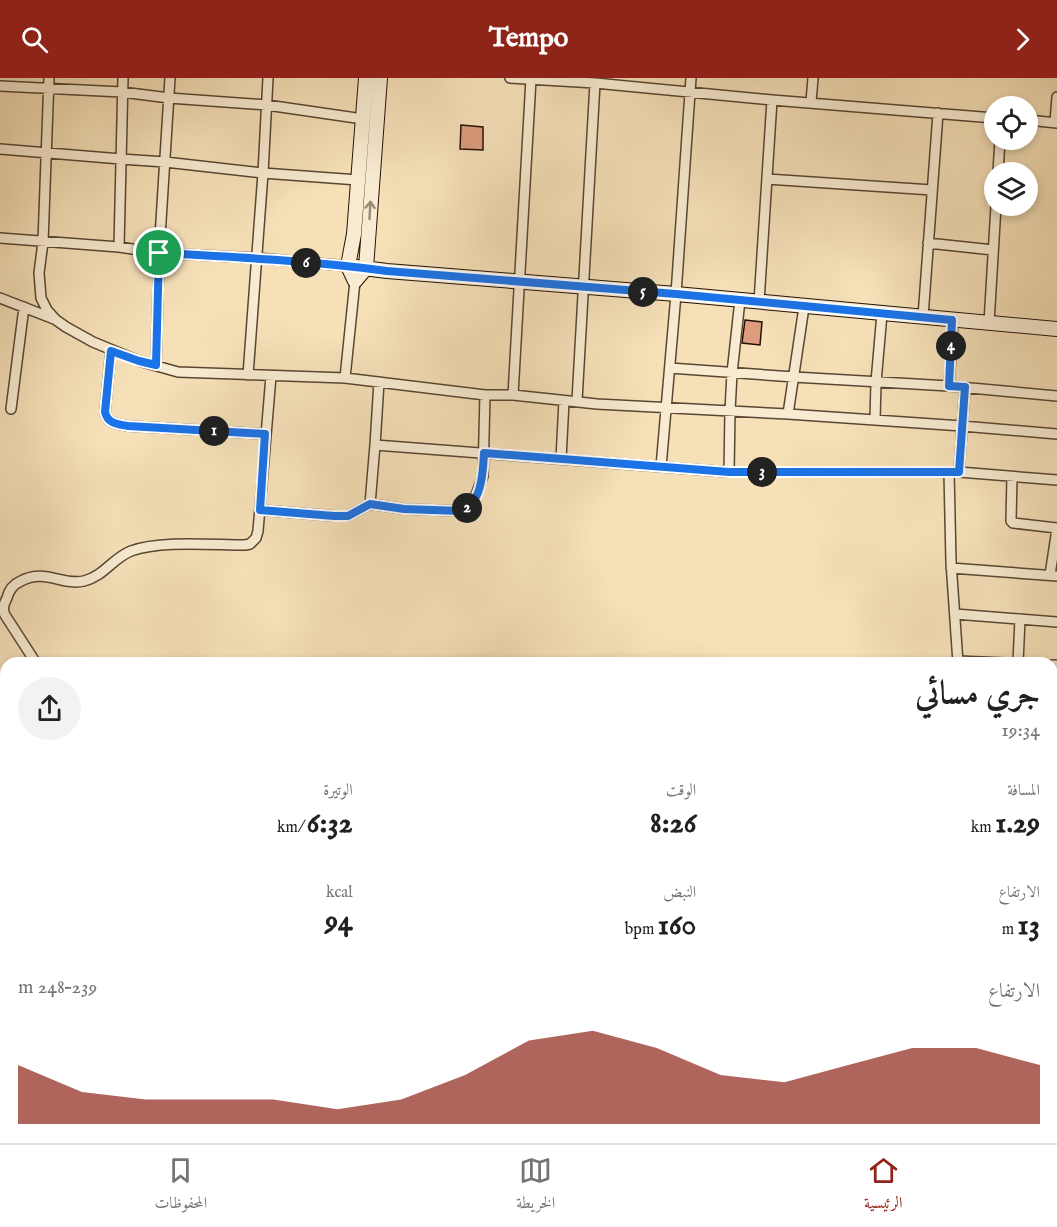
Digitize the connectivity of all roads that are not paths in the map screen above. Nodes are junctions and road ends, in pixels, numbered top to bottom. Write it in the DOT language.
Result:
graph roads {
  1 [pos="50,78"];
  2 [pos="123,78"];
  3 [pos="170,78"];
  4 [pos="268,78"];
  5 [pos="366,78"];
  6 [pos="380,78"];
  7 [pos="510,78"];
  8 [pos="691,78"];
  9 [pos="813,78"];
  10 [pos="531,79"];
  11 [pos="577,80"];
  12 [pos="595,83"];
  13 [pos="0,86"];
  14 [pos="49,89"];
  15 [pos="122,92"];
  16 [pos="690,92"];
  17 [pos="1057,97"];
  18 [pos="169,98"];
  19 [pos="772,100"];
  20 [pos="811,102"];
  21 [pos="267,105"];
  22 [pos="938,113"];
  23 [pos="984,117"];
  24 [pos="363,118"];
  25 [pos="1038,121"];
  26 [pos="1056,123"];
  27 [pos="0,149"];
  28 [pos="47,153"];
  29 [pos="121,159"];
  30 [pos="165,162"];
  31 [pos="263,173"];
  32 [pos="767,179"];
  33 [pos="358,180"];
  34 [pos="932,190"];
  35 [pos="995,216"];
  36 [pos="0,238"];
  37 [pos="43,242"];
  38 [pos="928,243"];
  39 [pos="119,247"];
  40 [pos="993,250"];
  41 [pos="159,253"];
  42 [pos="257,258"];
  43 [pos="348,266"];
  44 [pos="366,268"];
  45 [pos="355,281"];
  46 [pos="518,281"];
  47 [pos="584,288"];
  48 [pos="676,294"];
  49 [pos="0,298"];
  50 [pos="740,300"];
  51 [pos="759,302"];
  52 [pos="24,307"];
  53 [pos="804,307"];
  54 [pos="882,314"];
  55 [pos="922,317"];
  56 [pos="56,320"];
  57 [pos="952,320"];
  58 [pos="988,323"];
  59 [pos="1057,328"];
  60 [pos="111,351"];
  61 [pos="156,365"];
  62 [pos="670,368"];
  63 [pos="732,373"];
  64 [pos="248,375"];
  65 [pos="271,376"];
  66 [pos="794,377"];
  67 [pos="345,378"];
  68 [pos="378,382"];
  69 [pos="876,382"];
  70 [pos="949,386"];
  71 [pos="965,387"];
  72 [pos="486,395"];
  73 [pos="513,395"];
  74 [pos="1057,396"];
  75 [pos="564,401"];
  76 [pos="577,401"];
  77 [pos="666,407"];
  78 [pos="11,409"];
  79 [pos="730,411"];
  80 [pos="788,414"];
  81 [pos="875,420"];
  82 [pos="962,426"];
  83 [pos="265,434"];
  84 [pos="1057,434"];
  85 [pos="375,445"];
  86 [pos="484,453"];
  87 [pos="561,459"];
  88 [pos="661,467"];
  89 [pos="729,472"];
  90 [pos="954,472"];
  91 [pos="1012,477"];
  92 [pos="1057,480"];
  93 [pos="370,504"];
  94 [pos="260,510"];
  95 [pos="1057,529"];
  96 [pos="951,568"];
  97 [pos="1054,575"];
  98 [pos="955,614"];
  99 [pos="1020,619"];
  100 [pos="1057,622"];
  101 [pos="32,657"];
  102 [pos="958,657"];
  103 [pos="1018,657"];
  1 -- 14 [label="street"];
  2 -- 15 [label="street"];
  3 -- 18 [label="street"];
  4 -- 21 [label="street"];
  5 -- 24 [label="street"];
  44 -- 6 [label="street, one-way"];
  7 -- 10 [label="street"];
  8 -- 16 [label="street"];
  9 -- 20 [label="street"];
  10 -- 11 [label="street"];
  10 -- 46 [label="street"];
  11 -- 12 [label="street"];
  12 -- 16 [label="street"];
  12 -- 47 [label="street"];
  13 -- 14 [label="street"];
  14 -- 15 [label="street"];
  14 -- 28 [label="street"];
  15 -- 18 [label="street"];
  15 -- 29 [label="street"];
  16 -- 19 [label="street"];
  16 -- 48 [label="street"];
  17 -- 26 [label="street"];
  18 -- 21 [label="street"];
  18 -- 30 [label="street"];
  19 -- 20 [label="street"];
  19 -- 32 [label="street"];
  20 -- 22 [label="street"];
  21 -- 24 [label="street"];
  21 -- 31 [label="street"];
  22 -- 23 [label="street"];
  22 -- 34 [label="street"];
  24 -- 33 [label="street"];
  25 -- 26 [label="street"];
  27 -- 28 [label="street"];
  28 -- 29 [label="street"];
  28 -- 37 [label="street"];
  29 -- 30 [label="street"];
  29 -- 39 [label="street"];
  30 -- 31 [label="street"];
  30 -- 41 [label="street"];
  31 -- 33 [label="street"];
  31 -- 42 [label="street"];
  32 -- 34 [label="street"];
  32 -- 51 [label="street"];
  33 -- 43 [label="street"];
  34 -- 38 [label="street"];
  35 -- 40 [label="street"];
  36 -- 37 [label="street"];
  37 -- 39 [label="street"];
  37 -- 56 [label="street"];
  38 -- 40 [label="street"];
  38 -- 55 [label="street"];
  39 -- 41 [label="street"];
  40 -- 58 [label="street"];
  41 -- 42 [label="street"];
  41 -- 61 [label="street"];
  42 -- 43 [label="street"];
  42 -- 64 [label="street"];
  43 -- 44 [label="street"];
  43 -- 45 [label="street"];
  44 -- 45 [label="street"];
  44 -- 46 [label="street"];
  45 -- 67 [label="street"];
  46 -- 47 [label="street"];
  46 -- 73 [label="street"];
  47 -- 48 [label="street"];
  47 -- 76 [label="street"];
  48 -- 50 [label="street"];
  48 -- 62 [label="street"];
  49 -- 52 [label="street"];
  50 -- 51 [label="street"];
  50 -- 63 [label="street"];
  51 -- 53 [label="street"];
  52 -- 56 [label="street"];
  52 -- 78 [label="street"];
  53 -- 54 [label="street"];
  53 -- 66 [label="street"];
  54 -- 55 [label="street"];
  54 -- 69 [label="street"];
  55 -- 57 [label="street"];
  56 -- 60 [label="street"];
  57 -- 58 [label="street"];
  57 -- 70 [label="street"];
  58 -- 59 [label="street"];
  60 -- 61 [label="street"];
  60 -- 83 [label="street"];
  61 -- 64 [label="street"];
  62 -- 63 [label="street"];
  62 -- 77 [label="street"];
  63 -- 66 [label="street"];
  63 -- 79 [label="street"];
  64 -- 65 [label="street"];
  65 -- 67 [label="street"];
  65 -- 83 [label="street"];
  66 -- 69 [label="street"];
  66 -- 80 [label="street"];
  67 -- 68 [label="street"];
  68 -- 72 [label="street"];
  68 -- 85 [label="street"];
  69 -- 70 [label="street"];
  69 -- 81 [label="street"];
  70 -- 71 [label="street"];
  71 -- 74 [label="street"];
  71 -- 82 [label="street"];
  72 -- 73 [label="street"];
  72 -- 86 [label="street"];
  73 -- 75 [label="street"];
  75 -- 76 [label="street"];
  75 -- 87 [label="street"];
  76 -- 77 [label="street"];
  77 -- 79 [label="street"];
  77 -- 88 [label="street"];
  79 -- 80 [label="street"];
  79 -- 89 [label="street"];
  80 -- 81 [label="street"];
  81 -- 82 [label="street"];
  82 -- 84 [label="street"];
  82 -- 90 [label="street"];
  83 -- 94 [label="street"];
  85 -- 86 [label="street"];
  85 -- 93 [label="street"];
  86 -- 87 [label="street"];
  86 -- 93 [label="street"];
  87 -- 88 [label="street"];
  88 -- 89 [label="street"];
  89 -- 90 [label="street"];
  90 -- 91 [label="street"];
  90 -- 96 [label="street"];
  91 -- 92 [label="street"];
  91 -- 95 [label="street"];
  93 -- 94 [label="street"];
  94 -- 101 [label="street"];
  95 -- 97 [label="street"];
  96 -- 97 [label="street"];
  96 -- 98 [label="street"];
  98 -- 99 [label="street"];
  98 -- 102 [label="street"];
  99 -- 100 [label="street"];
  99 -- 103 [label="street"];
}
